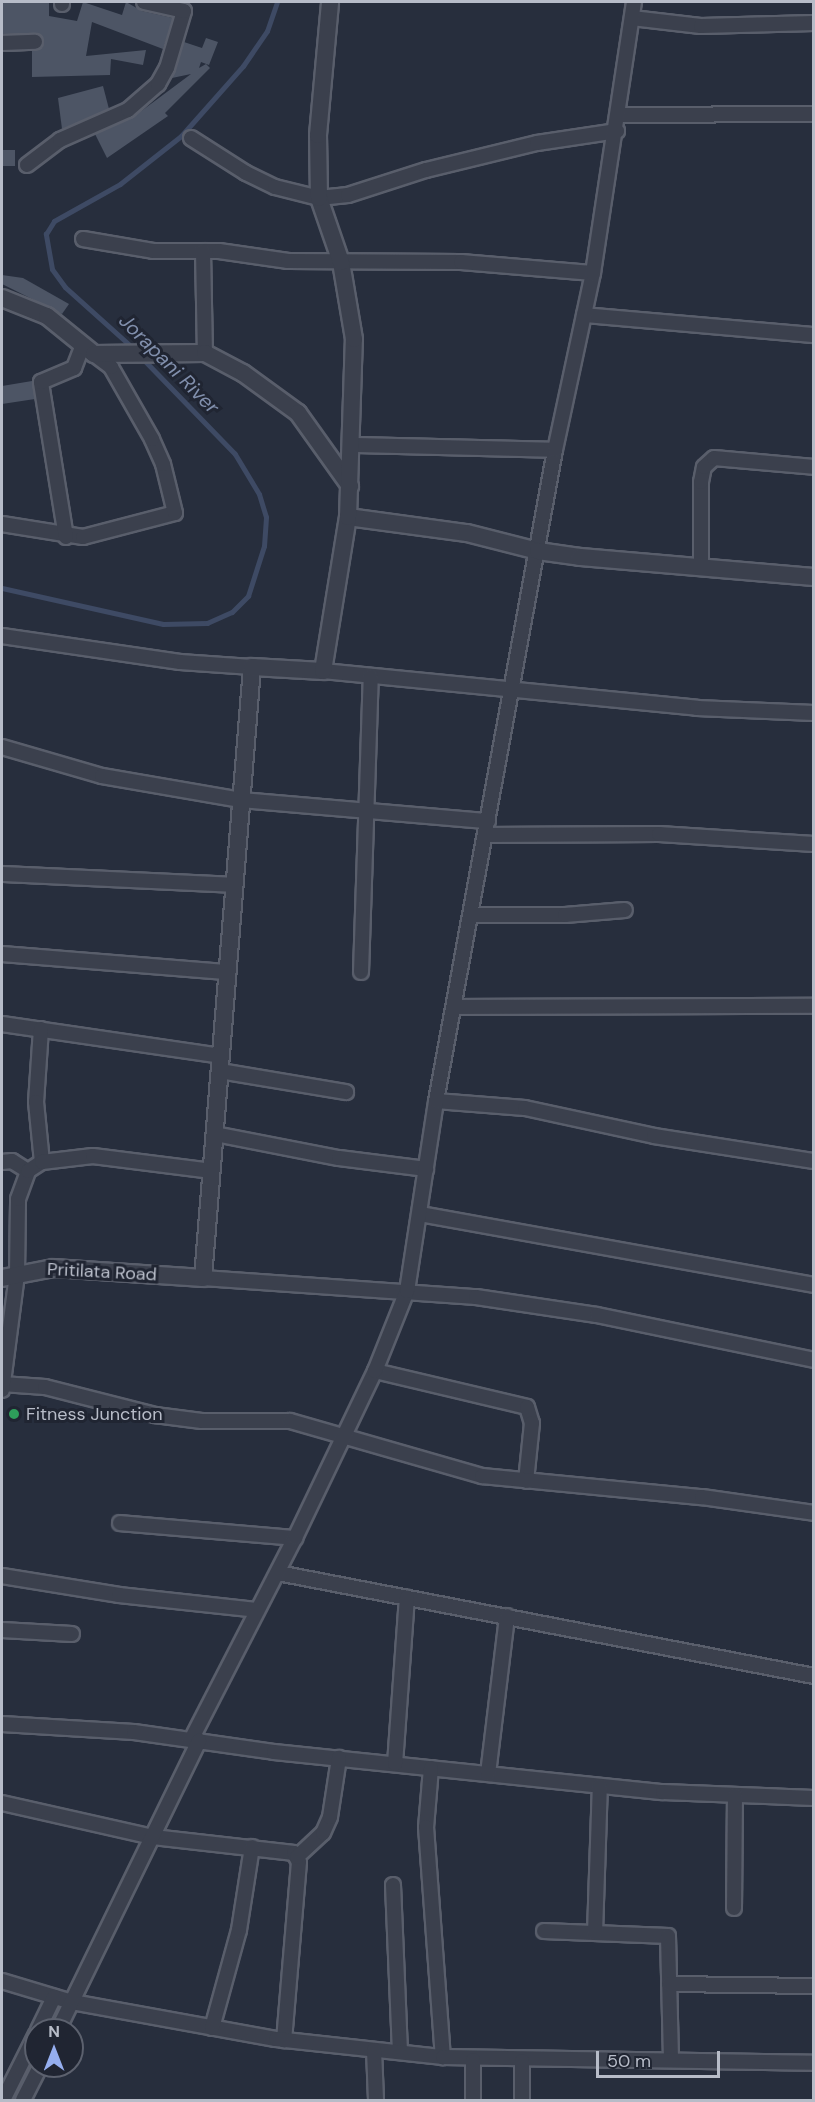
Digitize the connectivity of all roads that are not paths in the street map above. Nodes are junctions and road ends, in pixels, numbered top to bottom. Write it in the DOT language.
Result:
graph roads {
  1 [pos="144,2"];
  2 [pos="330,2"];
  3 [pos="634,2"];
  4 [pos="632,18"];
  5 [pos="813,23"];
  6 [pos="35,42"];
  7 [pos="2,43"];
  8 [pos="813,114"];
  9 [pos="619,115"];
  10 [pos="617,131"];
  11 [pos="191,138"];
  12 [pos="27,165"];
  13 [pos="319,198"];
  14 [pos="83,239"];
  15 [pos="203,252"];
  16 [pos="341,262"];
  17 [pos="592,273"];
  18 [pos="2,298"];
  19 [pos="584,315"];
  20 [pos="813,335"];
  21 [pos="88,351"];
  22 [pos="205,353"];
  23 [pos="353,445"];
  24 [pos="555,450"];
  25 [pos="813,467"];
  26 [pos="350,486"];
  27 [pos="348,517"];
  28 [pos="2,524"];
  29 [pos="66,537"];
  30 [pos="538,551"];
  31 [pos="701,567"];
  32 [pos="813,577"];
  33 [pos="2,636"];
  34 [pos="252,667"];
  35 [pos="323,671"];
  36 [pos="371,676"];
  37 [pos="513,690"];
  38 [pos="813,713"];
  39 [pos="2,747"];
  40 [pos="242,800"];
  41 [pos="366,809"];
  42 [pos="488,821"];
  43 [pos="485,835"];
  44 [pos="813,844"];
  45 [pos="2,874"];
  46 [pos="235,885"];
  47 [pos="626,910"];
  48 [pos="471,915"];
  49 [pos="2,954"];
  50 [pos="228,972"];
  51 [pos="362,972"];
  52 [pos="813,1006"];
  53 [pos="454,1007"];
  54 [pos="2,1024"];
  55 [pos="41,1029"];
  56 [pos="220,1063"];
  57 [pos="346,1092"];
  58 [pos="436,1101"];
  59 [pos="215,1134"];
  60 [pos="2,1161"];
  61 [pos="813,1161"];
  62 [pos="42,1162"];
  63 [pos="426,1169"];
  64 [pos="28,1171"];
  65 [pos="212,1171"];
  66 [pos="420,1214"];
  67 [pos="9,1276"];
  68 [pos="203,1278"];
  69 [pos="813,1285"];
  70 [pos="407,1291"];
  71 [pos="813,1360"];
  72 [pos="375,1371"];
  73 [pos="2,1384"];
  74 [pos="2,1392"];
  75 [pos="342,1434"];
  76 [pos="526,1481"];
  77 [pos="813,1513"];
  78 [pos="120,1523"];
  79 [pos="295,1538"];
  80 [pos="278,1573"];
  81 [pos="2,1576"];
  82 [pos="407,1597"];
  83 [pos="256,1610"];
  84 [pos="507,1616"];
  85 [pos="2,1630"];
  86 [pos="72,1634"];
  87 [pos="813,1676"];
  88 [pos="2,1724"];
  89 [pos="195,1741"];
  90 [pos="339,1758"];
  91 [pos="395,1764"];
  92 [pos="431,1768"];
  93 [pos="488,1774"];
  94 [pos="600,1786"];
  95 [pos="735,1795"];
  96 [pos="813,1798"];
  97 [pos="2,1803"];
  98 [pos="153,1837"];
  99 [pos="252,1847"];
  100 [pos="297,1857"];
  101 [pos="393,1885"];
  102 [pos="734,1908"];
  103 [pos="544,1931"];
  104 [pos="595,1932"];
  105 [pos="2,1981"];
  106 [pos="669,1984"];
  107 [pos="813,1986"];
  108 [pos="54,1997"];
  109 [pos="72,2002"];
  110 [pos="44,2018"];
  111 [pos="64,2018"];
  112 [pos="213,2028"];
  113 [pos="284,2040"];
  114 [pos="374,2050"];
  115 [pos="400,2052"];
  116 [pos="24,2056"];
  117 [pos="443,2057"];
  118 [pos="671,2059"];
  119 [pos="473,2060"];
  120 [pos="522,2061"];
  121 [pos="813,2063"];
  122 [pos="34,2078"];
  123 [pos="4,2092"];
  124 [pos="25,2098"];
  125 [pos="376,2100"];
  126 [pos="473,2100"];
  127 [pos="522,2100"];
  1 -- 12 [label="street"];
  2 -- 13 [label="street"];
  3 -- 4 [label="street"];
  4 -- 5 [label="street"];
  4 -- 9 [label="street"];
  6 -- 7 [label="street"];
  8 -- 9 [label="street"];
  9 -- 10 [label="street"];
  10 -- 13 [label="street"];
  10 -- 17 [label="street"];
  11 -- 13 [label="street"];
  13 -- 16 [label="street"];
  14 -- 15 [label="street"];
  15 -- 16 [label="street"];
  15 -- 22 [label="street"];
  16 -- 17 [label="street"];
  16 -- 23 [label="street"];
  17 -- 19 [label="street"];
  18 -- 21 [label="street"];
  19 -- 20 [label="street"];
  19 -- 24 [label="street"];
  21 -- 22 [label="street"];
  21 -- 29 [label="street"];
  21 -- 29 [label="street"];
  22 -- 26 [label="street"];
  23 -- 24 [label="street"];
  23 -- 26 [label="street"];
  24 -- 30 [label="street"];
  25 -- 31 [label="street"];
  26 -- 27 [label="street"];
  27 -- 30 [label="street"];
  27 -- 35 [label="street"];
  28 -- 29 [label="street"];
  30 -- 31 [label="street"];
  30 -- 37 [label="street"];
  31 -- 32 [label="street"];
  33 -- 34 [label="street"];
  34 -- 35 [label="street"];
  34 -- 40 [label="street"];
  35 -- 36 [label="street"];
  36 -- 37 [label="street"];
  36 -- 41 [label="street"];
  37 -- 38 [label="street"];
  37 -- 42 [label="street"];
  39 -- 40 [label="street"];
  40 -- 41 [label="street"];
  40 -- 46 [label="street"];
  41 -- 42 [label="street"];
  41 -- 51 [label="street"];
  42 -- 43 [label="street"];
  43 -- 44 [label="street"];
  43 -- 48 [label="street"];
  45 -- 46 [label="street"];
  46 -- 50 [label="street"];
  47 -- 48 [label="street"];
  48 -- 53 [label="street"];
  49 -- 50 [label="street"];
  50 -- 56 [label="street"];
  52 -- 53 [label="street"];
  53 -- 58 [label="street"];
  54 -- 55 [label="street"];
  55 -- 56 [label="street"];
  55 -- 62 [label="street"];
  56 -- 57 [label="street"];
  56 -- 59 [label="street"];
  58 -- 61 [label="street"];
  58 -- 63 [label="street"];
  59 -- 63 [label="street"];
  59 -- 65 [label="street"];
  60 -- 64 [label="street"];
  62 -- 64 [label="street"];
  62 -- 65 [label="street"];
  63 -- 66 [label="street"];
  64 -- 67 [label="street"];
  65 -- 68 [label="street"];
  66 -- 69 [label="street"];
  66 -- 70 [label="street"];
  67 -- 68 [label="street, Pritilata Road"];
  67 -- 73 [label="street"];
  68 -- 70 [label="street"];
  70 -- 71 [label="street"];
  70 -- 72 [label="street"];
  72 -- 75 [label="street"];
  72 -- 76 [label="street"];
  73 -- 74 [label="street"];
  73 -- 75 [label="street"];
  75 -- 76 [label="street"];
  75 -- 79 [label="street"];
  76 -- 77 [label="street"];
  78 -- 79 [label="street"];
  79 -- 80 [label="street"];
  80 -- 82 [label="street"];
  80 -- 83 [label="street"];
  81 -- 83 [label="street"];
  82 -- 84 [label="street"];
  82 -- 91 [label="street"];
  83 -- 89 [label="street"];
  84 -- 87 [label="street"];
  84 -- 93 [label="street"];
  85 -- 86 [label="street"];
  88 -- 89 [label="street"];
  89 -- 90 [label="street"];
  89 -- 98 [label="street"];
  90 -- 91 [label="street"];
  90 -- 100 [label="street"];
  91 -- 92 [label="street"];
  92 -- 93 [label="street"];
  92 -- 117 [label="street"];
  93 -- 94 [label="street"];
  94 -- 95 [label="street"];
  94 -- 104 [label="street"];
  95 -- 96 [label="street"];
  95 -- 102 [label="street"];
  97 -- 98 [label="street"];
  98 -- 99 [label="street"];
  98 -- 109 [label="street"];
  99 -- 100 [label="street"];
  99 -- 112 [label="street"];
  100 -- 113 [label="street"];
  101 -- 115 [label="street"];
  103 -- 104 [label="street"];
  104 -- 106 [label="street"];
  105 -- 108 [label="street"];
  106 -- 107 [label="street"];
  106 -- 118 [label="street"];
  108 -- 109 [label="street"];
  108 -- 110 [label="street"];
  109 -- 111 [label="street"];
  109 -- 112 [label="street"];
  112 -- 113 [label="street"];
  113 -- 114 [label="street"];
  114 -- 115 [label="street"];
  114 -- 125 [label="street"];
  115 -- 117 [label="street"];
  116 -- 123 [label="street"];
  117 -- 119 [label="street"];
  118 -- 120 [label="street"];
  118 -- 121 [label="street"];
  119 -- 120 [label="street"];
  119 -- 126 [label="street"];
  120 -- 127 [label="street"];
  122 -- 124 [label="street"];
  123 -- 124 [label="street"];
}
